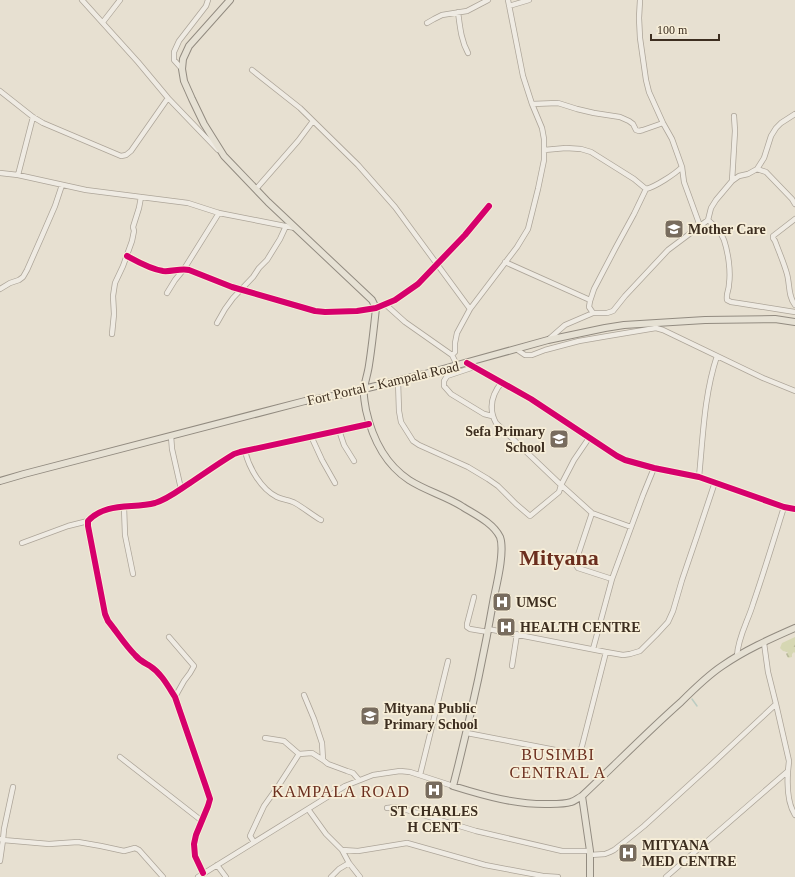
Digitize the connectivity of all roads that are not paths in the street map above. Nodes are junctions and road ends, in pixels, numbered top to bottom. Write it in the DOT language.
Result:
graph roads {
  1 [pos="82,0"];
  2 [pos="120,0"];
  3 [pos="208,0"];
  4 [pos="230,0"];
  5 [pos="488,0"];
  6 [pos="508,0"];
  7 [pos="529,0"];
  8 [pos="640,0"];
  9 [pos="509,6"];
  10 [pos="458,12"];
  11 [pos="103,22"];
  12 [pos="427,23"];
  13 [pos="468,53"];
  14 [pos="182,68"];
  15 [pos="252,70"];
  16 [pos="0,91"];
  17 [pos="168,98"];
  18 [pos="532,104"];
  19 [pos="795,114"];
  20 [pos="734,116"];
  21 [pos="33,117"];
  22 [pos="313,121"];
  23 [pos="663,123"];
  24 [pos="544,150"];
  25 [pos="224,156"];
  26 [pos="682,167"];
  27 [pos="757,169"];
  28 [pos="0,173"];
  29 [pos="18,175"];
  30 [pos="732,181"];
  31 [pos="62,185"];
  32 [pos="256,189"];
  33 [pos="646,189"];
  34 [pos="141,197"];
  35 [pos="795,204"];
  36 [pos="489,206"];
  37 [pos="219,213"];
  38 [pos="795,219"];
  39 [pos="708,220"];
  40 [pos="286,226"];
  41 [pos="700,226"];
  42 [pos="298,229"];
  43 [pos="127,256"];
  44 [pos="505,262"];
  45 [pos="437,264"];
  46 [pos="184,269"];
  47 [pos="0,289"];
  48 [pos="241,289"];
  49 [pos="167,293"];
  50 [pos="590,300"];
  51 [pos="385,304"];
  52 [pos="795,305"];
  53 [pos="376,308"];
  54 [pos="470,309"];
  55 [pos="795,312"];
  56 [pos="593,313"];
  57 [pos="795,322"];
  58 [pos="217,323"];
  59 [pos="112,334"];
  60 [pos="548,340"];
  61 [pos="516,349"];
  62 [pos="452,355"];
  63 [pos="717,356"];
  64 [pos="467,363"];
  65 [pos="457,365"];
  66 [pos="474,367"];
  67 [pos="398,381"];
  68 [pos="502,382"];
  69 [pos="364,389"];
  70 [pos="795,390"];
  71 [pos="492,416"];
  72 [pos="369,424"];
  73 [pos="339,430"];
  74 [pos="171,436"];
  75 [pos="311,436"];
  76 [pos="589,438"];
  77 [pos="246,451"];
  78 [pos="354,460"];
  79 [pos="654,468"];
  80 [pos="699,477"];
  81 [pos="0,482"];
  82 [pos="714,482"];
  83 [pos="335,483"];
  84 [pos="561,485"];
  85 [pos="181,489"];
  86 [pos="124,507"];
  87 [pos="784,507"];
  88 [pos="795,509"];
  89 [pos="592,512"];
  90 [pos="321,520"];
  91 [pos="88,521"];
  92 [pos="631,527"];
  93 [pos="22,543"];
  94 [pos="133,574"];
  95 [pos="612,579"];
  96 [pos="474,597"];
  97 [pos="795,628"];
  98 [pos="488,630"];
  99 [pos="516,634"];
  100 [pos="169,637"];
  101 [pos="764,642"];
  102 [pos="592,649"];
  103 [pos="606,652"];
  104 [pos="737,656"];
  105 [pos="448,661"];
  106 [pos="512,666"];
  107 [pos="304,695"];
  108 [pos="175,697"];
  109 [pos="776,704"];
  110 [pos="467,733"];
  111 [pos="265,738"];
  112 [pos="299,754"];
  113 [pos="120,756"];
  114 [pos="323,760"];
  115 [pos="788,771"];
  116 [pos="420,775"];
  117 [pos="359,780"];
  118 [pos="453,786"];
  119 [pos="13,787"];
  120 [pos="582,796"];
  121 [pos="387,808"];
  122 [pos="308,809"];
  123 [pos="795,815"];
  124 [pos="202,821"];
  125 [pos="2,840"];
  126 [pos="254,842"];
  127 [pos="342,850"];
  128 [pos="590,853"];
  129 [pos="0,861"];
  130 [pos="349,863"];
  131 [pos="217,865"];
  132 [pos="203,873"];
  133 [pos="543,876"];
  134 [pos="163,877"];
  135 [pos="198,877"];
  136 [pos="226,877"];
  137 [pos="331,877"];
  138 [pos="360,877"];
  139 [pos="558,877"];
  140 [pos="590,877"];
  141 [pos="666,877"];
  1 -- 11 [label="street"];
  2 -- 11 [label="street"];
  3 -- 14 [label="street"];
  4 -- 14 [label="main road"];
  5 -- 10 [label="street"];
  6 -- 9 [label="street"];
  7 -- 9 [label="street"];
  8 -- 23 [label="street"];
  9 -- 18 [label="street"];
  10 -- 12 [label="street"];
  10 -- 13 [label="street"];
  11 -- 17 [label="street"];
  14 -- 25 [label="main road"];
  15 -- 22 [label="street"];
  16 -- 21 [label="street"];
  17 -- 21 [label="street"];
  17 -- 25 [label="street"];
  18 -- 23 [label="street"];
  18 -- 24 [label="street"];
  19 -- 27 [label="street"];
  20 -- 30 [label="street"];
  21 -- 29 [label="street"];
  22 -- 32 [label="street"];
  22 -- 45 [label="street"];
  23 -- 26 [label="street"];
  24 -- 33 [label="street"];
  24 -- 44 [label="street"];
  25 -- 32 [label="main road"];
  26 -- 33 [label="street"];
  26 -- 41 [label="street"];
  27 -- 30 [label="street"];
  27 -- 35 [label="street"];
  28 -- 29 [label="street"];
  29 -- 31 [label="street"];
  30 -- 39 [label="street"];
  31 -- 34 [label="street"];
  31 -- 47 [label="street"];
  32 -- 42 [label="main road"];
  33 -- 50 [label="street"];
  34 -- 37 [label="street"];
  34 -- 43 [label="street"];
  36 -- 45 [label="street"];
  37 -- 40 [label="street"];
  37 -- 46 [label="street"];
  38 -- 52 [label="street"];
  39 -- 41 [label="street"];
  39 -- 55 [label="street"];
  40 -- 42 [label="street"];
  40 -- 48 [label="street"];
  41 -- 56 [label="street"];
  42 -- 53 [label="main road"];
  43 -- 46 [label="street"];
  43 -- 59 [label="street"];
  44 -- 50 [label="street"];
  44 -- 54 [label="street"];
  45 -- 51 [label="street"];
  45 -- 54 [label="street"];
  46 -- 48 [label="street"];
  46 -- 49 [label="street"];
  48 -- 53 [label="street"];
  48 -- 58 [label="street"];
  50 -- 56 [label="street"];
  51 -- 53 [label="street"];
  51 -- 62 [label="street"];
  53 -- 69 [label="main road"];
  54 -- 62 [label="street"];
  56 -- 60 [label="street"];
  57 -- 60 [label="main road, Fort Portal - Kampala Road"];
  60 -- 61 [label="main road, Fort Portal - Kampala Road"];
  61 -- 63 [label="street"];
  61 -- 64 [label="main road, Fort Portal - Kampala Road"];
  62 -- 65 [label="street"];
  63 -- 70 [label="street"];
  63 -- 80 [label="street"];
  64 -- 65 [label="main road, Fort Portal - Kampala Road"];
  64 -- 66 [label="street"];
  65 -- 67 [label="main road, Fort Portal - Kampala Road"];
  66 -- 68 [label="street"];
  66 -- 71 [label="street"];
  67 -- 69 [label="main road, Fort Portal - Kampala Road"];
  67 -- 84 [label="street"];
  68 -- 71 [label="street"];
  68 -- 76 [label="street"];
  69 -- 72 [label="main road"];
  69 -- 74 [label="main road, Fort Portal - Kampala Road"];
  71 -- 84 [label="street"];
  72 -- 73 [label="street"];
  72 -- 98 [label="main road"];
  73 -- 75 [label="street"];
  73 -- 78 [label="street"];
  74 -- 81 [label="main road, Fort Portal - Kampala Road"];
  74 -- 85 [label="street"];
  75 -- 77 [label="street"];
  75 -- 83 [label="street"];
  76 -- 79 [label="street"];
  76 -- 84 [label="street"];
  77 -- 85 [label="street"];
  77 -- 90 [label="street"];
  79 -- 80 [label="street"];
  79 -- 92 [label="street"];
  80 -- 82 [label="street"];
  82 -- 87 [label="street"];
  82 -- 103 [label="street"];
  84 -- 89 [label="street"];
  85 -- 86 [label="street"];
  86 -- 91 [label="street"];
  86 -- 94 [label="street"];
  87 -- 88 [label="street"];
  87 -- 104 [label="street"];
  89 -- 92 [label="street"];
  89 -- 95 [label="street"];
  91 -- 93 [label="street"];
  91 -- 108 [label="street"];
  92 -- 95 [label="street"];
  95 -- 102 [label="street"];
  96 -- 98 [label="street"];
  97 -- 101 [label="main road"];
  98 -- 99 [label="street"];
  98 -- 110 [label="main road"];
  99 -- 102 [label="street"];
  99 -- 106 [label="street"];
  100 -- 108 [label="street"];
  101 -- 104 [label="main road"];
  101 -- 109 [label="street"];
  102 -- 103 [label="street"];
  103 -- 110 [label="street"];
  104 -- 120 [label="main road"];
  105 -- 116 [label="street"];
  107 -- 114 [label="street"];
  108 -- 124 [label="street"];
  109 -- 115 [label="street"];
  109 -- 128 [label="street"];
  110 -- 118 [label="main road"];
  111 -- 112 [label="street"];
  112 -- 114 [label="street"];
  112 -- 126 [label="street"];
  113 -- 124 [label="street"];
  114 -- 117 [label="street"];
  115 -- 123 [label="street"];
  115 -- 141 [label="street"];
  116 -- 117 [label="street"];
  116 -- 118 [label="street"];
  117 -- 122 [label="street"];
  118 -- 120 [label="main road"];
  119 -- 125 [label="street"];
  120 -- 128 [label="main road"];
  121 -- 128 [label="street"];
  122 -- 126 [label="street"];
  122 -- 127 [label="street"];
  124 -- 132 [label="street"];
  125 -- 129 [label="street"];
  125 -- 134 [label="street"];
  126 -- 131 [label="street"];
  127 -- 130 [label="street"];
  127 -- 133 [label="street"];
  128 -- 140 [label="main road"];
  130 -- 137 [label="street"];
  130 -- 138 [label="street"];
  131 -- 132 [label="street"];
  131 -- 136 [label="street"];
  132 -- 135 [label="street"];
  133 -- 139 [label="street"];
}
